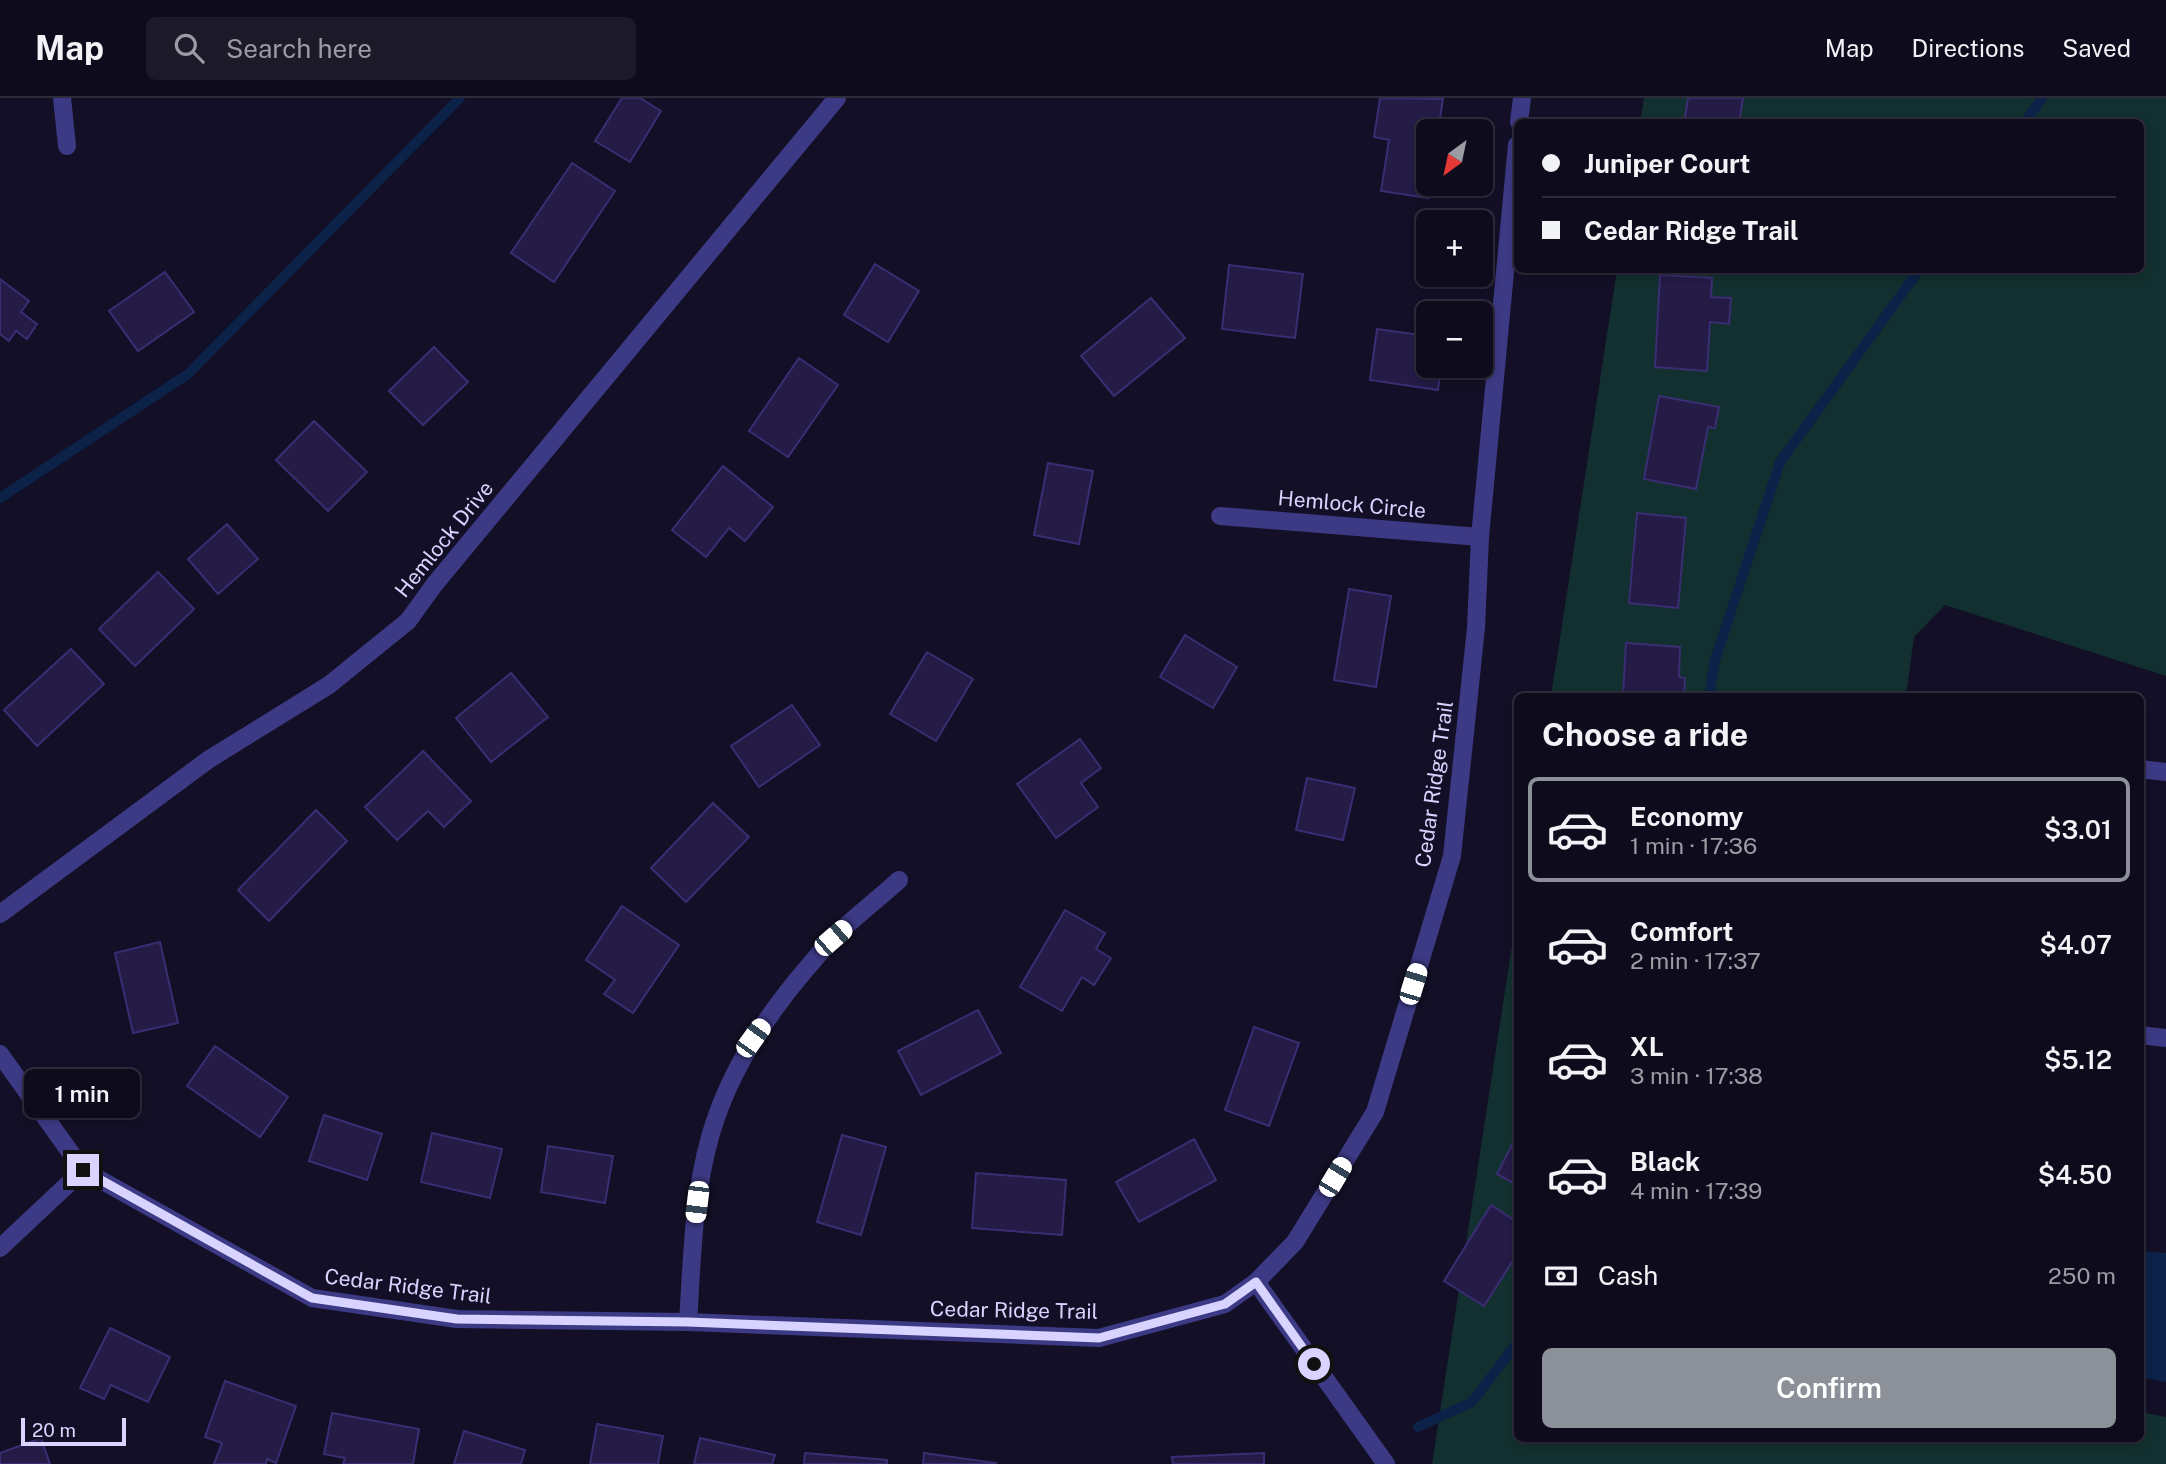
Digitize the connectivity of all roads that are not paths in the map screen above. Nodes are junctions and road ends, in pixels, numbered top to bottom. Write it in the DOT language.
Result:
graph roads {
  1 [pos="62,98"];
  2 [pos="837,98"];
  3 [pos="1522,98"];
  4 [pos="1519,119"];
  5 [pos="67,146"];
  6 [pos="1514,177"];
  7 [pos="1220,516"];
  8 [pos="1480,537"];
  9 [pos="2144,769"];
  10 [pos="2166,772"];
  11 [pos="899,880"];
  12 [pos="0,914"];
  13 [pos="2144,1035"];
  14 [pos="2166,1038"];
  15 [pos="0,1054"];
  16 [pos="83,1170"];
  17 [pos="0,1248"];
  18 [pos="1256,1282"];
  19 [pos="688,1322"];
  20 [pos="1386,1464"];
  1 -- 5 [label="street"];
  2 -- 12 [label="street, Hemlock Drive"];
  3 -- 4 [label="street"];
  6 -- 8 [label="street, Cedar Ridge Trail"];
  7 -- 8 [label="street, Hemlock Circle"];
  8 -- 18 [label="street, Cedar Ridge Trail"];
  9 -- 10 [label="street"];
  11 -- 19 [label="street"];
  13 -- 14 [label="street"];
  15 -- 16 [label="street, Cedar Ridge Trail"];
  16 -- 17 [label="street"];
  16 -- 19 [label="street, Cedar Ridge Trail"];
  18 -- 19 [label="street, Cedar Ridge Trail"];
  18 -- 20 [label="street"];
}
